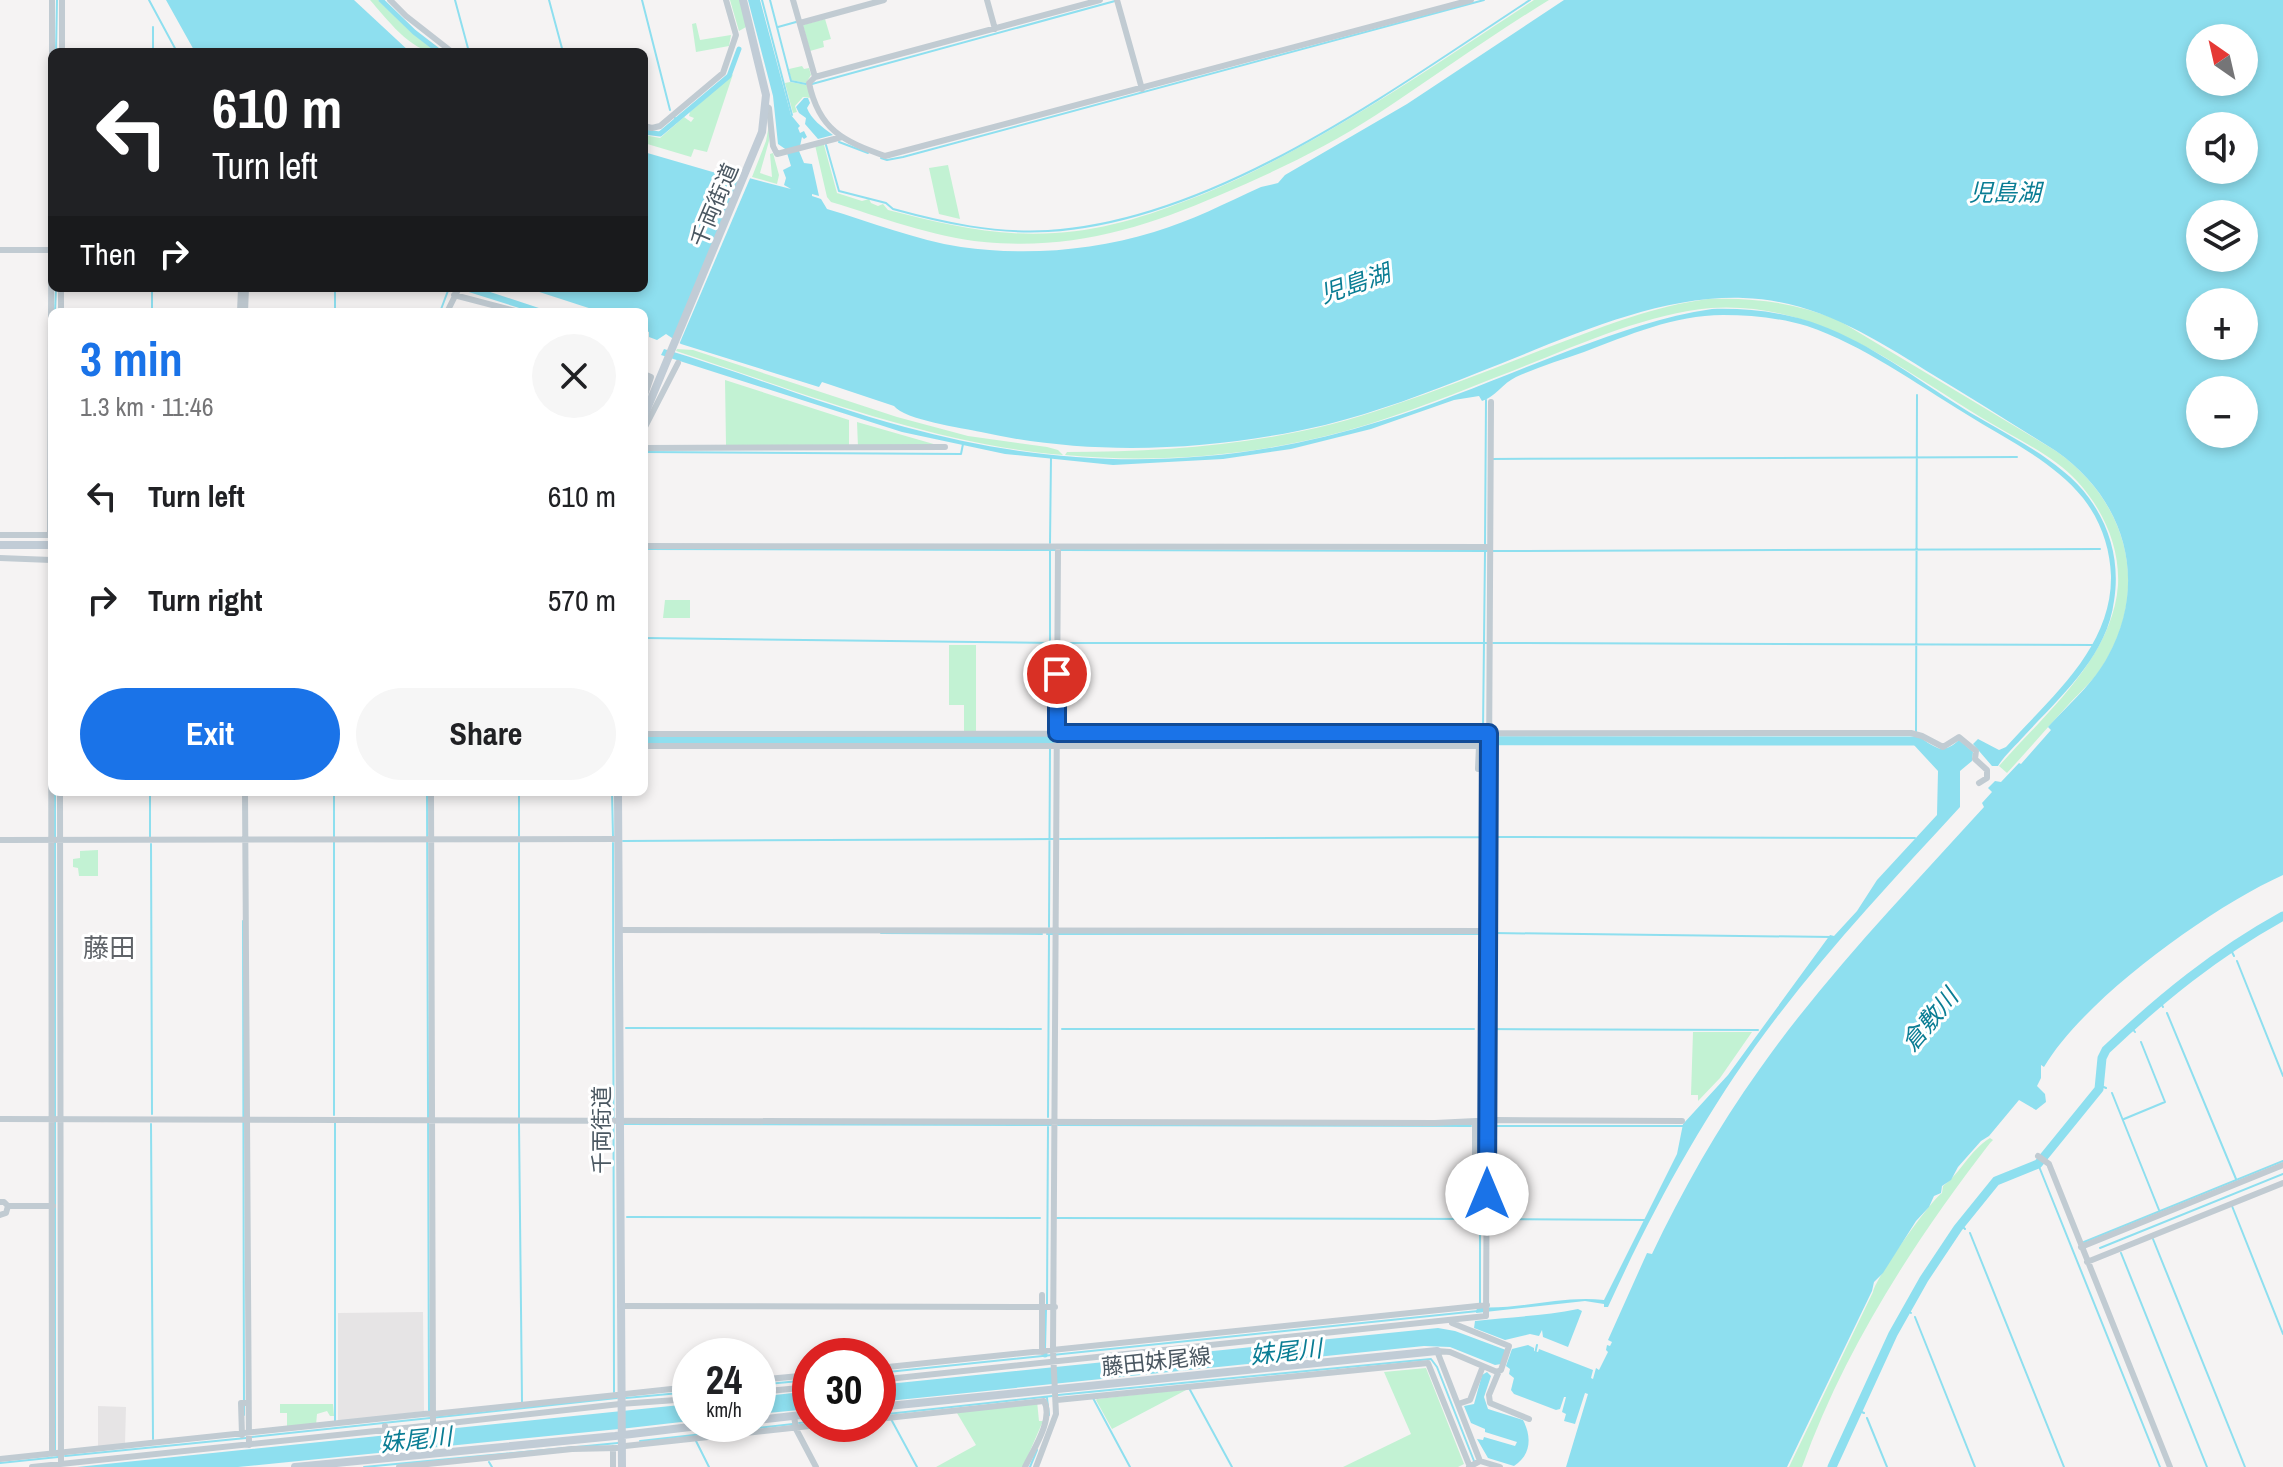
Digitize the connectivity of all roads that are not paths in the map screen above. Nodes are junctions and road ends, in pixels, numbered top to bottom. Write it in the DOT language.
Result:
graph roads {
  1 [pos="52,0"];
  2 [pos="62,0"];
  3 [pos="390,0"];
  4 [pos="726,0"];
  5 [pos="743,0"];
  6 [pos="793,0"];
  7 [pos="884,0"];
  8 [pos="987,0"];
  9 [pos="1100,0"];
  10 [pos="1471,0"];
  11 [pos="1118,1"];
  12 [pos="800,23"];
  13 [pos="751,28"];
  14 [pos="995,29"];
  15 [pos="736,35"];
  16 [pos="52,48"];
  17 [pos="62,48"];
  18 [pos="447,48"];
  19 [pos="811,82"];
  20 [pos="1142,89"];
  21 [pos="766,106"];
  22 [pos="648,127"];
  23 [pos="842,137"];
  24 [pos="0,250"];
  25 [pos="48,250"];
  26 [pos="457,292"];
  27 [pos="507,308"];
  28 [pos="678,363"];
  29 [pos="1491,402"];
  30 [pos="648,406"];
  31 [pos="648,421"];
  32 [pos="945,447"];
  33 [pos="648,448"];
  34 [pos="0,535"];
  35 [pos="48,535"];
  36 [pos="0,545"];
  37 [pos="48,545"];
  38 [pos="648,546"];
  39 [pos="1055,549"];
  40 [pos="1488,549"];
  41 [pos="0,558"];
  42 [pos="48,560"];
  43 [pos="648,734"];
  44 [pos="1486,734"];
  45 [pos="1054,742"];
  46 [pos="648,746"];
  47 [pos="1485,746"];
  48 [pos="1478,769"];
  49 [pos="1979,783"];
  50 [pos="55,796"];
  51 [pos="60,796"];
  52 [pos="245,796"];
  53 [pos="431,796"];
  54 [pos="618,796"];
  55 [pos="428,838"];
  56 [pos="614,839"];
  57 [pos="0,840"];
  58 [pos="56,840"];
  59 [pos="243,840"];
  60 [pos="619,930"];
  61 [pos="1485,931"];
  62 [pos="1053,932"];
  63 [pos="0,1119"];
  64 [pos="56,1119"];
  65 [pos="244,1119"];
  66 [pos="429,1119"];
  67 [pos="615,1120"];
  68 [pos="1682,1121"];
  69 [pos="1055,1124"];
  70 [pos="1482,1124"];
  71 [pos="2038,1156"];
  72 [pos="2283,1165"];
  73 [pos="1475,1167"];
  74 [pos="2283,1183"];
  75 [pos="0,1202"];
  76 [pos="8,1206"];
  77 [pos="56,1206"];
  78 [pos="0,1215"];
  79 [pos="56,1223"];
  80 [pos="2081,1247"];
  81 [pos="2087,1262"];
  82 [pos="1042,1295"];
  83 [pos="620,1306"];
  84 [pos="1484,1307"];
  85 [pos="1046,1308"];
  86 [pos="1447,1322"];
  87 [pos="1437,1351"];
  88 [pos="1042,1352"];
  89 [pos="1053,1357"];
  90 [pos="896,1366"];
  91 [pos="1483,1366"];
  92 [pos="1499,1371"];
  93 [pos="896,1378"];
  94 [pos="1236,1378"];
  95 [pos="672,1390"];
  96 [pos="1056,1393"];
  97 [pos="672,1399"];
  98 [pos="621,1400"];
  99 [pos="1458,1404"];
  100 [pos="896,1406"];
  101 [pos="432,1416"];
  102 [pos="896,1416"];
  103 [pos="1529,1419"];
  104 [pos="792,1422"];
  105 [pos="385,1425"];
  106 [pos="672,1428"];
  107 [pos="1045,1430"];
  108 [pos="621,1433"];
  109 [pos="246,1437"];
  110 [pos="804,1442"];
  111 [pos="618,1448"];
  112 [pos="52,1454"];
  113 [pos="0,1459"];
  114 [pos="61,1460"];
  115 [pos="390,1461"];
  116 [pos="1480,1461"];
  117 [pos="32,1467"];
  118 [pos="295,1467"];
  119 [pos="399,1467"];
  120 [pos="613,1467"];
  121 [pos="622,1467"];
  122 [pos="816,1467"];
  123 [pos="1025,1467"];
  124 [pos="1036,1467"];
  125 [pos="1469,1467"];
  126 [pos="1500,1467"];
  127 [pos="2170,1467"];
  1 -- 16 [label="street"];
  2 -- 17 [label="street"];
  3 -- 18 [label="street"];
  4 -- 15 [label="street"];
  5 -- 13 [label="street, 千両街道"];
  6 -- 12 [label="street"];
  7 -- 12 [label="street"];
  8 -- 14 [label="street"];
  9 -- 14 [label="street"];
  10 -- 20 [label="street"];
  11 -- 20 [label="street"];
  12 -- 19 [label="street"];
  13 -- 15 [label="street"];
  13 -- 21 [label="street, 千両街道"];
  14 -- 19 [label="street"];
  15 -- 22 [label="street"];
  19 -- 23 [label="street"];
  20 -- 23 [label="street"];
  21 -- 23 [label="street"];
  21 -- 30 [label="street, 千両街道"];
  24 -- 25 [label="street"];
  26 -- 27 [label="street"];
  28 -- 31 [label="street"];
  29 -- 40 [label="street"];
  32 -- 33 [label="street"];
  34 -- 35 [label="street"];
  36 -- 37 [label="street"];
  38 -- 39 [label="street"];
  39 -- 40 [label="street"];
  39 -- 45 [label="street"];
  40 -- 44 [label="street"];
  41 -- 42 [label="street"];
  43 -- 45 [label="street"];
  44 -- 45 [label="street"];
  44 -- 47 [label="street"];
  44 -- 49 [label="street"];
  45 -- 46 [label="street"];
  45 -- 47 [label="street"];
  45 -- 62 [label="street"];
  47 -- 48 [label="street"];
  47 -- 61 [label="street"];
  50 -- 58 [label="street"];
  51 -- 58 [label="street"];
  52 -- 59 [label="street"];
  53 -- 55 [label="street"];
  54 -- 56 [label="street, 千両街道"];
  55 -- 56 [label="street"];
  55 -- 59 [label="street"];
  55 -- 66 [label="street"];
  56 -- 60 [label="street, 千両街道"];
  57 -- 58 [label="street"];
  58 -- 59 [label="street"];
  58 -- 64 [label="street"];
  59 -- 65 [label="street"];
  60 -- 62 [label="street"];
  60 -- 67 [label="street, 千両街道"];
  61 -- 62 [label="street"];
  61 -- 70 [label="street"];
  62 -- 69 [label="street"];
  63 -- 64 [label="street"];
  64 -- 65 [label="street"];
  64 -- 77 [label="street"];
  65 -- 66 [label="street"];
  65 -- 109 [label="street"];
  66 -- 67 [label="street"];
  66 -- 101 [label="street"];
  67 -- 69 [label="street"];
  67 -- 83 [label="street, 千両街道"];
  68 -- 70 [label="street"];
  69 -- 70 [label="street"];
  69 -- 85 [label="street"];
  70 -- 73 [label="street"];
  70 -- 84 [label="street"];
  71 -- 80 [label="street"];
  72 -- 80 [label="street"];
  74 -- 81 [label="street"];
  75 -- 76 [label="street"];
  76 -- 77 [label="street"];
  76 -- 78 [label="street"];
  77 -- 79 [label="street"];
  79 -- 112 [label="street"];
  79 -- 114 [label="street"];
  80 -- 81 [label="street"];
  81 -- 127 [label="street"];
  82 -- 85 [label="street"];
  83 -- 85 [label="street"];
  83 -- 98 [label="street, 千両街道"];
  84 -- 86 [label="street"];
  84 -- 89 [label="street"];
  85 -- 88 [label="street"];
  85 -- 89 [label="street"];
  86 -- 89 [label="street"];
  86 -- 92 [label="street"];
  87 -- 91 [label="street"];
  87 -- 94 [label="street, 藤田妹尾線"];
  87 -- 99 [label="street"];
  88 -- 89 [label="street"];
  88 -- 90 [label="street"];
  89 -- 93 [label="street"];
  89 -- 96 [label="street"];
  91 -- 92 [label="street"];
  91 -- 99 [label="street"];
  92 -- 103 [label="street"];
  94 -- 96 [label="street, 藤田妹尾線"];
  94 -- 96 [label="street"];
  94 -- 125 [label="street"];
  95 -- 98 [label="street"];
  96 -- 100 [label="street, 藤田妹尾線"];
  96 -- 107 [label="street"];
  97 -- 98 [label="street"];
  98 -- 101 [label="street"];
  98 -- 101 [label="street"];
  98 -- 108 [label="street, 千両街道"];
  99 -- 116 [label="street"];
  101 -- 105 [label="street"];
  101 -- 105 [label="street"];
  102 -- 107 [label="street"];
  104 -- 111 [label="street"];
  105 -- 109 [label="street"];
  105 -- 109 [label="street"];
  105 -- 115 [label="street"];
  106 -- 108 [label="street"];
  107 -- 123 [label="street"];
  107 -- 124 [label="street"];
  108 -- 115 [label="street"];
  108 -- 121 [label="street, 千両街道"];
  109 -- 114 [label="street"];
  109 -- 114 [label="street"];
  110 -- 122 [label="street"];
  111 -- 119 [label="street"];
  111 -- 120 [label="street"];
  112 -- 113 [label="street"];
  112 -- 114 [label="street"];
  114 -- 117 [label="street"];
  115 -- 118 [label="street"];
  116 -- 125 [label="street"];
  116 -- 126 [label="street"];
}
